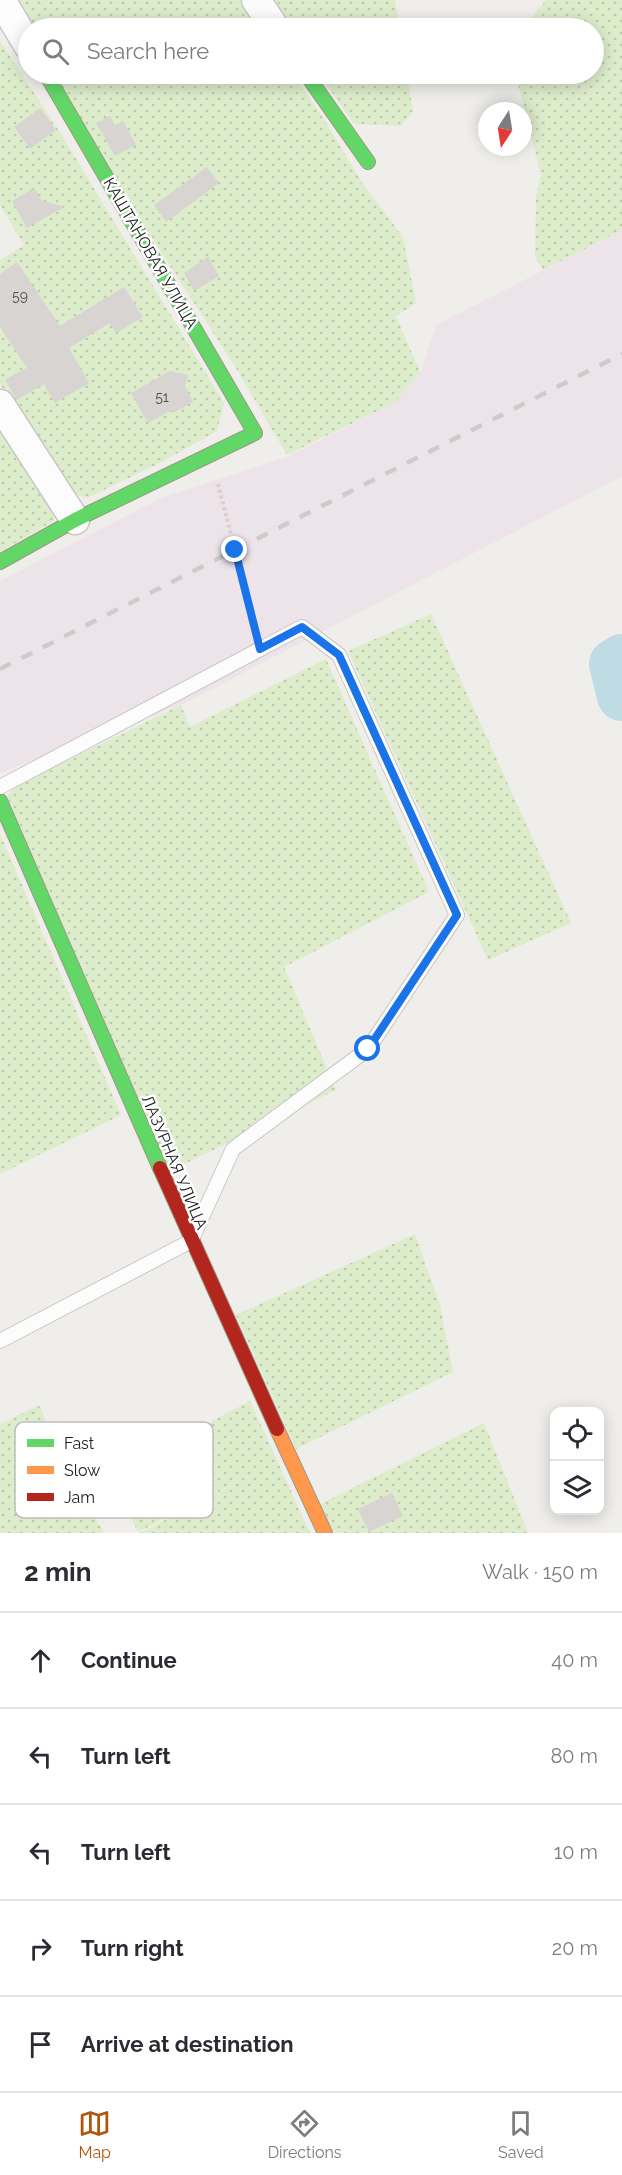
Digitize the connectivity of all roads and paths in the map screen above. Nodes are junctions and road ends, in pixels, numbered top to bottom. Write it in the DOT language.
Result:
graph roads {
  1 [pos="1,0"];
  2 [pos="256,0"];
  3 [pos="268,18"];
  4 [pos="18,28"];
  5 [pos="52,84"];
  6 [pos="313,84"];
  7 [pos="368,162"];
  8 [pos="0,404"];
  9 [pos="211,455"];
  10 [pos="75,520"];
  11 [pos="0,562"];
  12 [pos="260,649"];
  13 [pos="0,787"];
  14 [pos="0,801"];
  15 [pos="191,1242"];
  16 [pos="0,1341"];
  17 [pos="325,1533"];
  1 -- 4 [label="street"];
  2 -- 3 [label="street"];
  5 -- 9 [label="street, КАШТАНОВАЯ УЛИЦА"];
  6 -- 7 [label="street"];
  8 -- 10 [label="street"];
  9 -- 10 [label="street"];
  9 -- 12 [label="path"];
  10 -- 11 [label="street"];
  12 -- 13 [label="lane"];
  12 -- 15 [label="lane"];
  14 -- 15 [label="street, ЛАЗУРНАЯ УЛИЦА"];
  15 -- 16 [label="lane"];
  15 -- 17 [label="street, ЛАЗУРНАЯ УЛИЦА"];
}
